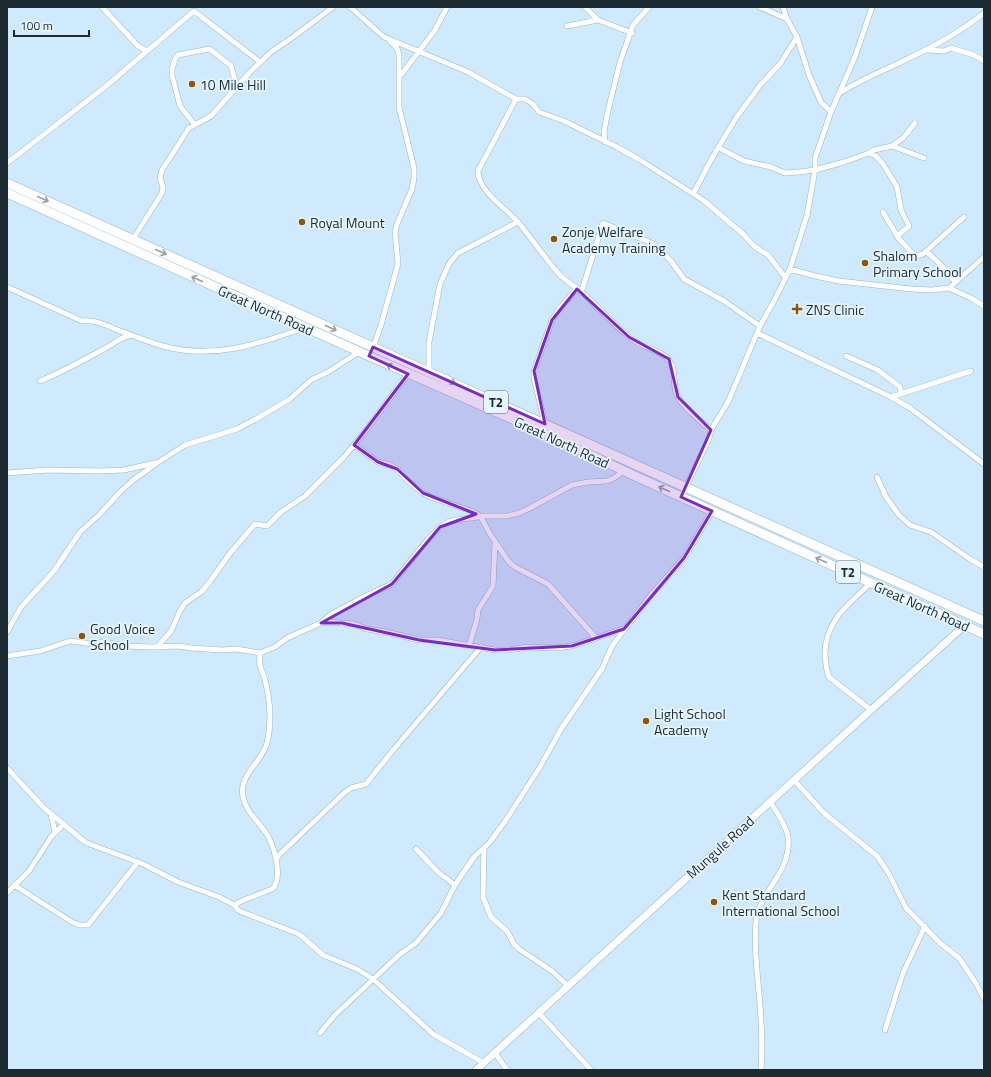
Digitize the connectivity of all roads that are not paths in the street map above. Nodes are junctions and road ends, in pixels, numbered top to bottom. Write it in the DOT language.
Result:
graph roads {
  1 [pos="102,7"];
  2 [pos="333,7"];
  3 [pos="350,7"];
  4 [pos="447,7"];
  5 [pos="585,7"];
  6 [pos="649,7"];
  7 [pos="760,7"];
  8 [pos="783,7"];
  9 [pos="872,7"];
  10 [pos="984,13"];
  11 [pos="598,20"];
  12 [pos="787,20"];
  13 [pos="567,26"];
  14 [pos="632,33"];
  15 [pos="797,37"];
  16 [pos="389,40"];
  17 [pos="927,50"];
  18 [pos="147,51"];
  19 [pos="419,51"];
  20 [pos="984,61"];
  21 [pos="260,62"];
  22 [pos="400,76"];
  23 [pos="237,87"];
  24 [pos="839,93"];
  25 [pos="516,99"];
  26 [pos="831,112"];
  27 [pos="915,123"];
  28 [pos="194,124"];
  29 [pos="605,142"];
  30 [pos="892,146"];
  31 [pos="719,148"];
  32 [pos="869,153"];
  33 [pos="924,158"];
  34 [pos="7,163"];
  35 [pos="814,170"];
  36 [pos="7,183"];
  37 [pos="7,193"];
  38 [pos="694,194"];
  39 [pos="883,212"];
  40 [pos="964,217"];
  41 [pos="518,222"];
  42 [pos="897,236"];
  43 [pos="133,239"];
  44 [pos="926,251"];
  45 [pos="984,257"];
  46 [pos="790,269"];
  47 [pos="786,277"];
  48 [pos="955,282"];
  49 [pos="7,287"];
  50 [pos="949,288"];
  51 [pos="579,291"];
  52 [pos="984,306"];
  53 [pos="760,326"];
  54 [pos="304,327"];
  55 [pos="757,333"];
  56 [pos="130,335"];
  57 [pos="373,347"];
  58 [pos="358,352"];
  59 [pos="369,356"];
  60 [pos="846,356"];
  61 [pos="971,371"];
  62 [pos="429,372"];
  63 [pos="408,374"];
  64 [pos="40,381"];
  65 [pos="901,394"];
  66 [pos="891,397"];
  67 [pos="545,424"];
  68 [pos="711,430"];
  69 [pos="354,445"];
  70 [pos="157,462"];
  71 [pos="984,464"];
  72 [pos="624,471"];
  73 [pos="7,473"];
  74 [pos="877,477"];
  75 [pos="685,487"];
  76 [pos="680,497"];
  77 [pos="712,511"];
  78 [pos="481,517"];
  79 [pos="495,542"];
  80 [pos="984,567"];
  81 [pos="871,583"];
  82 [pos="984,621"];
  83 [pos="321,623"];
  84 [pos="965,625"];
  85 [pos="624,629"];
  86 [pos="7,632"];
  87 [pos="984,634"];
  88 [pos="596,638"];
  89 [pos="470,646"];
  90 [pos="157,647"];
  91 [pos="481,648"];
  92 [pos="260,653"];
  93 [pos="7,656"];
  94 [pos="871,710"];
  95 [pos="7,768"];
  96 [pos="794,780"];
  97 [pos="770,802"];
  98 [pos="51,814"];
  99 [pos="64,824"];
  100 [pos="55,832"];
  101 [pos="484,848"];
  102 [pos="416,849"];
  103 [pos="276,860"];
  104 [pos="138,862"];
  105 [pos="14,885"];
  106 [pos="455,885"];
  107 [pos="7,893"];
  108 [pos="234,905"];
  109 [pos="925,926"];
  110 [pos="373,979"];
  111 [pos="568,986"];
  112 [pos="984,999"];
  113 [pos="539,1013"];
  114 [pos="885,1030"];
  115 [pos="320,1032"];
  116 [pos="495,1054"];
  117 [pos="484,1063"];
  118 [pos="476,1070"];
  119 [pos="507,1070"];
  120 [pos="591,1070"];
  121 [pos="761,1070"];
  1 -- 18 [label="street"];
  2 -- 21 [label="street"];
  3 -- 16 [label="street"];
  4 -- 19 [label="street"];
  5 -- 11 [label="street"];
  6 -- 14 [label="street"];
  7 -- 12 [label="street"];
  8 -- 12 [label="street"];
  9 -- 24 [label="street"];
  10 -- 17 [label="street"];
  11 -- 13 [label="street"];
  11 -- 14 [label="street"];
  12 -- 15 [label="street"];
  14 -- 29 [label="street"];
  15 -- 26 [label="street"];
  15 -- 31 [label="street"];
  16 -- 19 [label="street"];
  16 -- 22 [label="street"];
  17 -- 20 [label="street"];
  17 -- 24 [label="street"];
  18 -- 21 [label="street"];
  18 -- 34 [label="street"];
  19 -- 22 [label="street"];
  19 -- 25 [label="street"];
  21 -- 23 [label="street"];
  22 -- 57 [label="street"];
  23 -- 28 [label="street"];
  23 -- 28 [label="street"];
  24 -- 26 [label="street"];
  25 -- 29 [label="street"];
  25 -- 41 [label="street"];
  26 -- 35 [label="street"];
  27 -- 30 [label="street"];
  28 -- 43 [label="street"];
  29 -- 38 [label="street"];
  30 -- 32 [label="street"];
  30 -- 33 [label="street"];
  31 -- 35 [label="street"];
  31 -- 38 [label="street"];
  32 -- 35 [label="street"];
  32 -- 42 [label="street"];
  35 -- 46 [label="street"];
  36 -- 43 [label="highway, Great North Road / T2, one-way"];
  54 -- 37 [label="highway, Great North Road / T2, one-way"];
  38 -- 47 [label="street"];
  39 -- 42 [label="street"];
  40 -- 44 [label="street"];
  41 -- 51 [label="street"];
  41 -- 62 [label="street"];
  42 -- 44 [label="street"];
  43 -- 57 [label="highway, Great North Road / T2, one-way"];
  44 -- 48 [label="street"];
  45 -- 48 [label="street"];
  46 -- 47 [label="street"];
  46 -- 50 [label="street"];
  47 -- 53 [label="street"];
  48 -- 50 [label="street"];
  49 -- 56 [label="street"];
  50 -- 52 [label="street"];
  51 -- 53 [label="street"];
  51 -- 67 [label="street"];
  51 -- 68 [label="street"];
  53 -- 55 [label="street"];
  54 -- 56 [label="street"];
  54 -- 58 [label="highway, Great North Road / T2"];
  55 -- 66 [label="street"];
  55 -- 68 [label="street"];
  56 -- 64 [label="street"];
  57 -- 59 [label="street"];
  57 -- 62 [label="highway, Great North Road / T2"];
  58 -- 59 [label="highway, Great North Road / T2"];
  58 -- 70 [label="street"];
  63 -- 59 [label="highway, Great North Road / T2, one-way"];
  60 -- 65 [label="street"];
  61 -- 65 [label="street"];
  62 -- 67 [label="highway, Great North Road / T2, one-way"];
  63 -- 69 [label="street"];
  63 -- 72 [label="highway, Great North Road / T2"];
  65 -- 66 [label="street"];
  66 -- 71 [label="street"];
  67 -- 75 [label="highway, Great North Road / T2"];
  68 -- 75 [label="street"];
  69 -- 78 [label="street"];
  69 -- 90 [label="street"];
  70 -- 73 [label="street"];
  70 -- 86 [label="street"];
  76 -- 72 [label="highway, Great North Road / T2, one-way"];
  72 -- 78 [label="street"];
  74 -- 80 [label="street"];
  75 -- 76 [label="street"];
  75 -- 82 [label="highway, Great North Road / T2"];
  76 -- 77 [label="highway, Great North Road / T2"];
  81 -- 77 [label="highway, Great North Road / T2, one-way"];
  77 -- 85 [label="street"];
  78 -- 79 [label="street"];
  78 -- 83 [label="street"];
  79 -- 88 [label="street"];
  79 -- 89 [label="street"];
  81 -- 84 [label="highway, Great North Road / T2"];
  81 -- 94 [label="street"];
  83 -- 89 [label="street"];
  83 -- 92 [label="street"];
  84 -- 87 [label="highway, Great North Road / T2"];
  84 -- 94 [label="street, Mungule Road"];
  85 -- 88 [label="street"];
  85 -- 101 [label="street"];
  88 -- 91 [label="street"];
  89 -- 91 [label="street"];
  90 -- 92 [label="street"];
  90 -- 93 [label="street"];
  91 -- 103 [label="street"];
  92 -- 103 [label="street"];
  94 -- 96 [label="street, Mungule Road"];
  95 -- 98 [label="street"];
  96 -- 97 [label="street, Mungule Road"];
  96 -- 109 [label="street"];
  97 -- 111 [label="street, Mungule Road"];
  97 -- 121 [label="street"];
  98 -- 99 [label="street"];
  98 -- 100 [label="street"];
  99 -- 100 [label="street"];
  99 -- 104 [label="street"];
  100 -- 105 [label="street"];
  101 -- 106 [label="street"];
  101 -- 111 [label="street"];
  102 -- 106 [label="street"];
  103 -- 108 [label="street"];
  104 -- 105 [label="street"];
  104 -- 108 [label="street"];
  105 -- 107 [label="street"];
  106 -- 110 [label="street"];
  108 -- 110 [label="street"];
  109 -- 112 [label="street"];
  109 -- 114 [label="street"];
  110 -- 115 [label="street"];
  110 -- 117 [label="street"];
  111 -- 113 [label="street, Mungule Road"];
  113 -- 116 [label="street, Mungule Road"];
  113 -- 120 [label="street"];
  116 -- 117 [label="street, Mungule Road"];
  116 -- 119 [label="street"];
  117 -- 118 [label="street, Mungule Road"];
}
